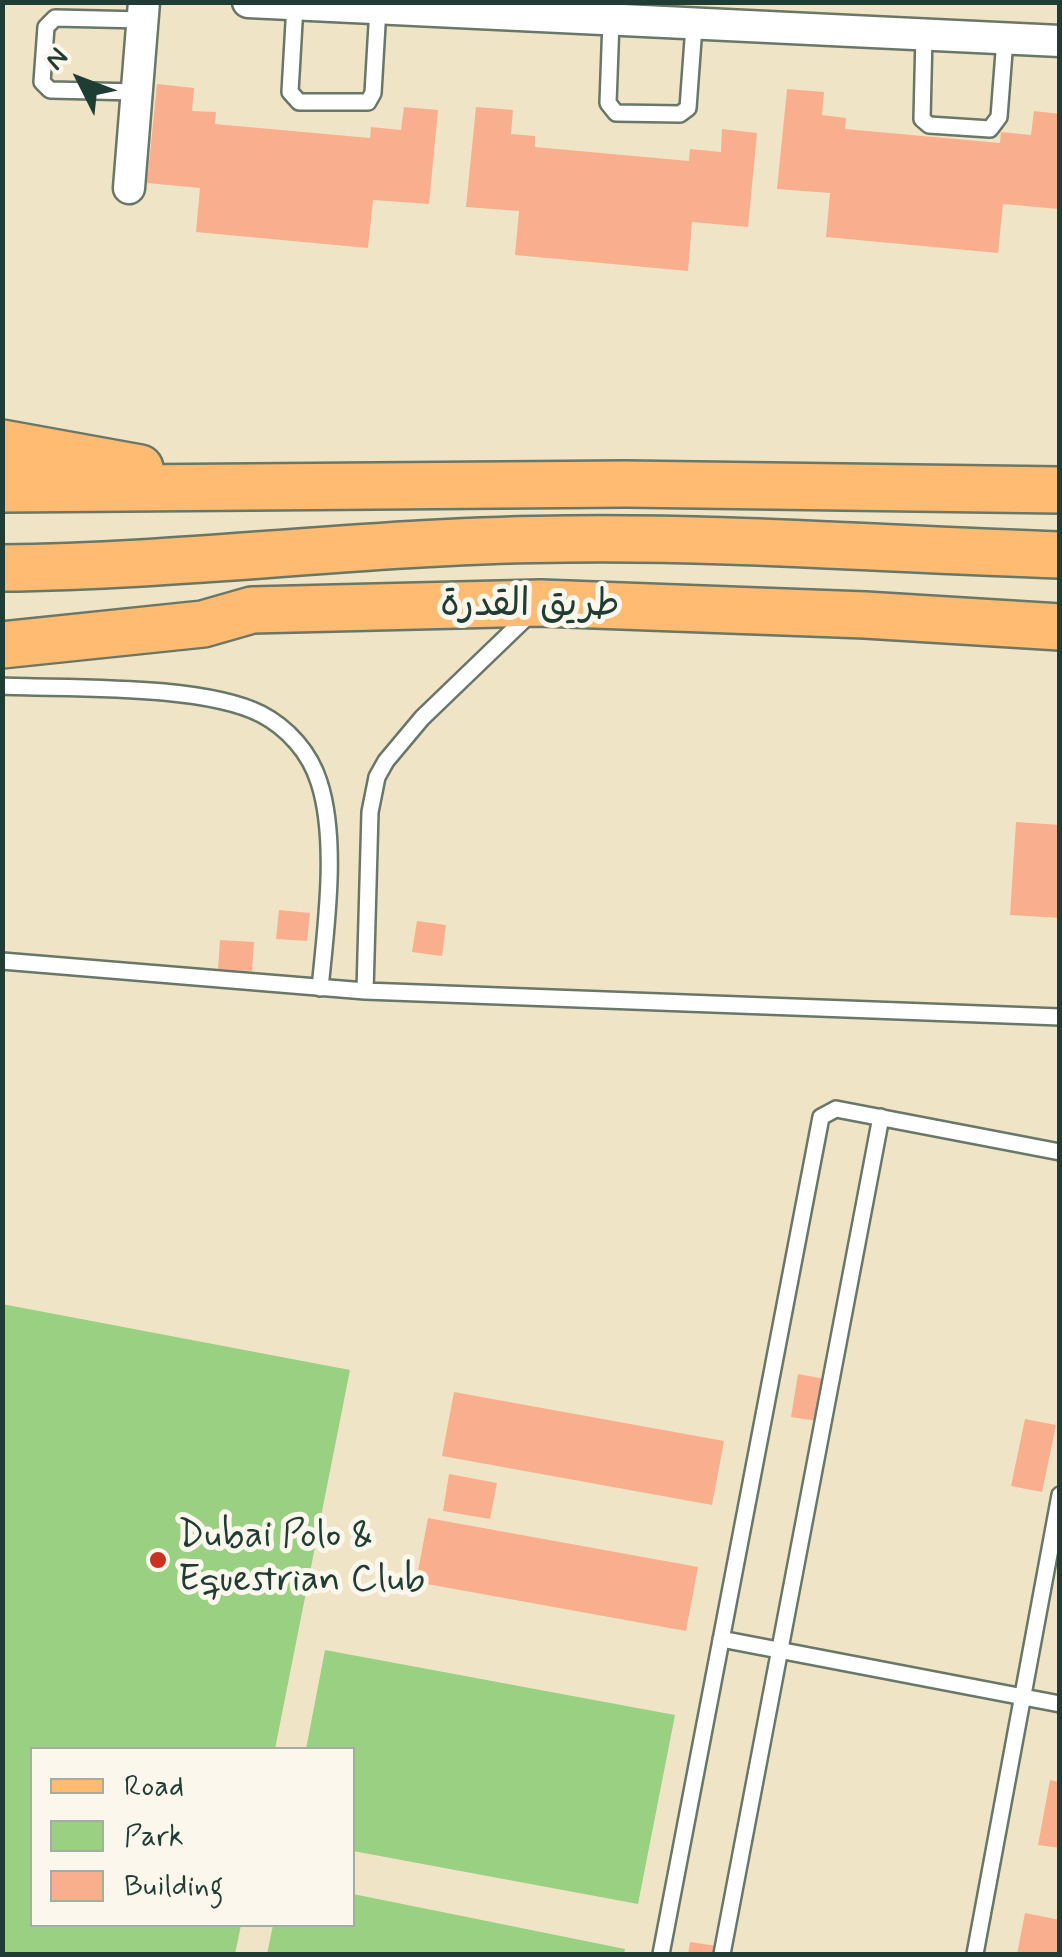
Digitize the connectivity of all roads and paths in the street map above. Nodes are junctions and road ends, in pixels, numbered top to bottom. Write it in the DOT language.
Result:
graph roads {
  1 [pos="248,2"];
  2 [pos="295,4"];
  3 [pos="378,8"];
  4 [pos="144,11"];
  5 [pos="631,15"];
  6 [pos="694,26"];
  7 [pos="924,36"];
  8 [pos="1005,39"];
  9 [pos="1060,41"];
  10 [pos="137,92"];
  11 [pos="129,188"];
  12 [pos="2,442"];
  13 [pos="236,486"];
  14 [pos="2,489"];
  15 [pos="1060,490"];
  16 [pos="1060,555"];
  17 [pos="2,568"];
  18 [pos="541,603"];
  19 [pos="252,610"];
  20 [pos="2,614"];
  21 [pos="1060,628"];
  22 [pos="2,645"];
  23 [pos="2,686"];
  24 [pos="2,961"];
  25 [pos="320,988"];
  26 [pos="365,991"];
  27 [pos="1060,1017"];
  28 [pos="881,1117"];
  29 [pos="1060,1152"];
  30 [pos="1060,1495"];
  31 [pos="721,1639"];
  32 [pos="779,1650"];
  33 [pos="1021,1697"];
  34 [pos="1060,1704"];
  35 [pos="662,1954"];
  36 [pos="722,1954"];
  37 [pos="975,1954"];
  1 -- 2 [label="street"];
  2 -- 3 [label="street"];
  2 -- 3 [label="lane"];
  3 -- 5 [label="street"];
  4 -- 10 [label="street"];
  4 -- 10 [label="lane"];
  5 -- 6 [label="street"];
  5 -- 6 [label="lane"];
  6 -- 7 [label="street"];
  7 -- 8 [label="street"];
  7 -- 8 [label="lane"];
  8 -- 9 [label="street"];
  10 -- 11 [label="street"];
  12 -- 13 [label="main road"];
  13 -- 14 [label="main road"];
  13 -- 15 [label="main road"];
  16 -- 17 [label="main road, طريق القدرة"];
  18 -- 19 [label="main road, طريق القدرة"];
  18 -- 21 [label="main road, طريق القدرة"];
  18 -- 26 [label="lane"];
  19 -- 20 [label="main road"];
  19 -- 22 [label="main road, طريق القدرة"];
  23 -- 25 [label="lane"];
  24 -- 25 [label="lane"];
  25 -- 26 [label="lane"];
  26 -- 27 [label="lane"];
  28 -- 29 [label="lane"];
  28 -- 31 [label="lane"];
  28 -- 32 [label="lane"];
  30 -- 33 [label="lane"];
  31 -- 32 [label="lane"];
  31 -- 35 [label="lane"];
  32 -- 33 [label="lane"];
  32 -- 36 [label="lane"];
  33 -- 34 [label="lane"];
  33 -- 37 [label="lane"];
}
